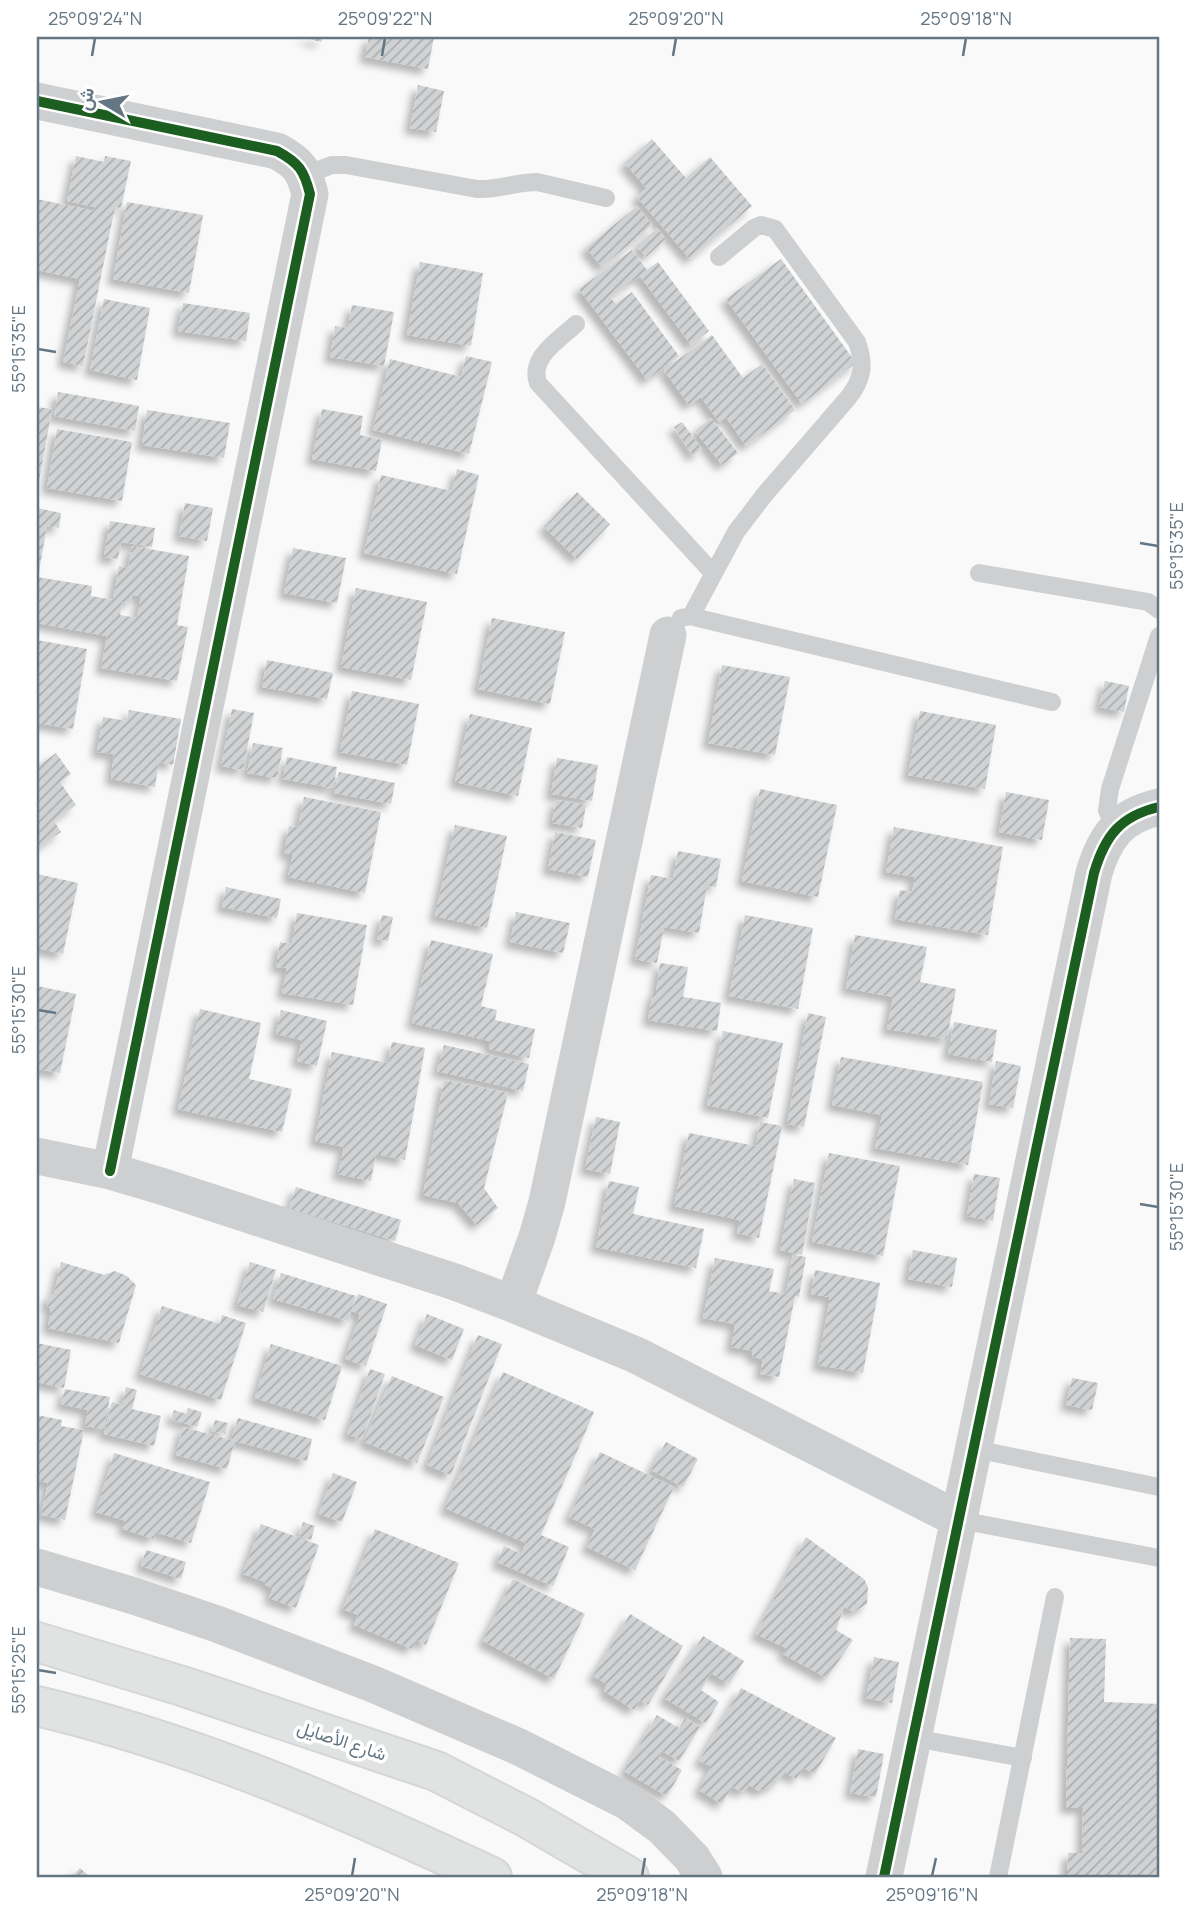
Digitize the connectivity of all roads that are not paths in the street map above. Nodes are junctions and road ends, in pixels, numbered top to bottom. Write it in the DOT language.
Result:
graph roads {
  1 [pos="37,102"];
  2 [pos="305,175"];
  3 [pos="606,198"];
  4 [pos="719,257"];
  5 [pos="576,324"];
  6 [pos="979,572"];
  7 [pos="713,573"];
  8 [pos="1159,610"];
  9 [pos="679,625"];
  10 [pos="1159,636"];
  11 [pos="1052,702"];
  12 [pos="1159,807"];
  13 [pos="1115,829"];
  14 [pos="37,1156"];
  15 [pos="110,1171"];
  16 [pos="513,1304"];
  17 [pos="975,1448"];
  18 [pos="1159,1487"];
  19 [pos="960,1520"];
  20 [pos="1159,1558"];
  21 [pos="37,1567"];
  22 [pos="1055,1597"];
  23 [pos="37,1642"];
  24 [pos="37,1706"];
  25 [pos="914,1738"];
  26 [pos="1023,1758"];
  27 [pos="492,1877"];
  28 [pos="629,1877"];
  29 [pos="704,1877"];
  30 [pos="884,1877"];
  31 [pos="998,1877"];
  1 -- 2 [label="street"];
  2 -- 3 [label="lane"];
  2 -- 15 [label="street"];
  4 -- 7 [label="lane"];
  5 -- 7 [label="lane"];
  6 -- 8 [label="lane"];
  7 -- 9 [label="lane"];
  9 -- 11 [label="lane"];
  9 -- 16 [label="street"];
  10 -- 13 [label="lane"];
  12 -- 13 [label="street"];
  13 -- 17 [label="street"];
  14 -- 15 [label="street"];
  15 -- 16 [label="street"];
  16 -- 19 [label="street"];
  17 -- 18 [label="lane"];
  17 -- 19 [label="street"];
  19 -- 20 [label="lane"];
  19 -- 25 [label="street"];
  21 -- 29 [label="street"];
  22 -- 26 [label="lane"];
  23 -- 28 [label="main road, شارع الأصايل"];
  24 -- 27 [label="main road"];
  25 -- 26 [label="lane"];
  25 -- 30 [label="street"];
  26 -- 31 [label="lane"];
}
